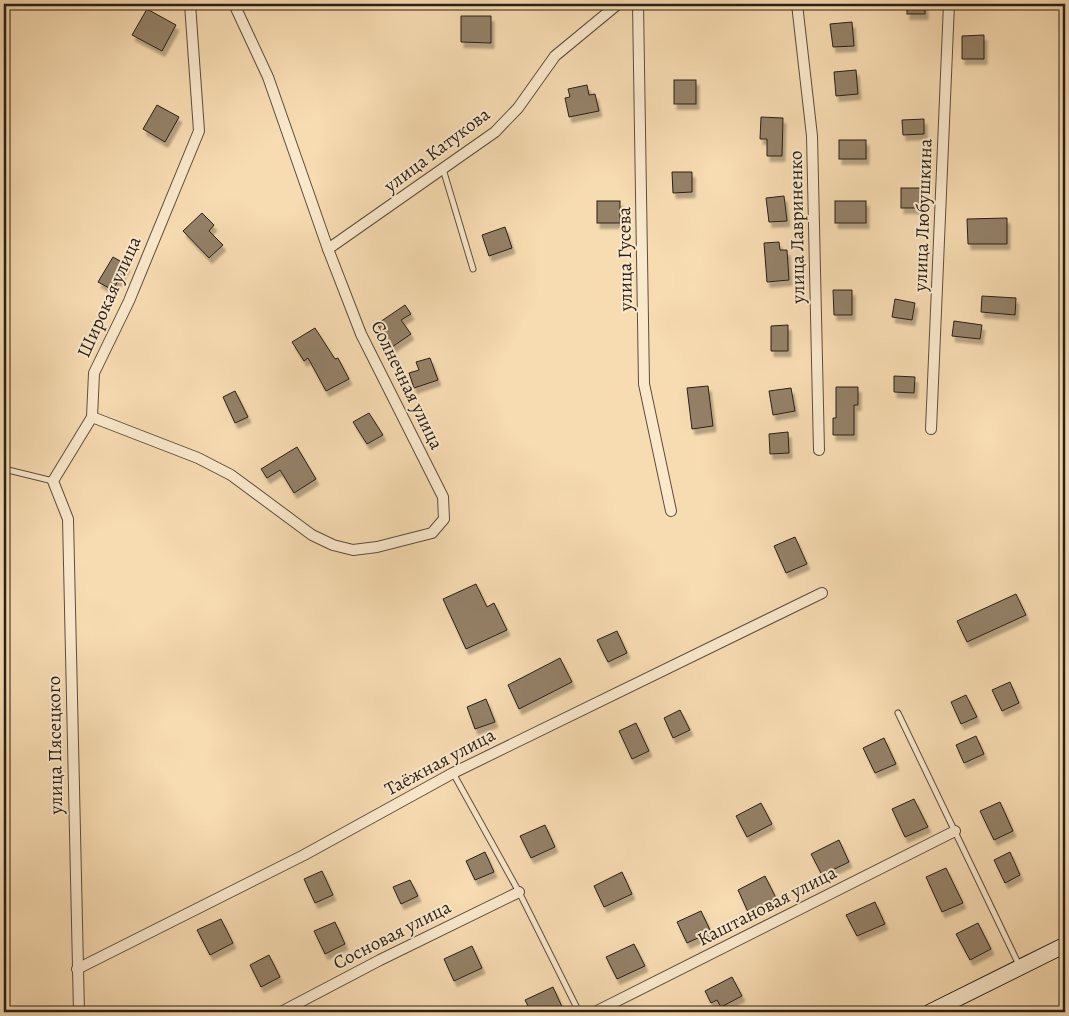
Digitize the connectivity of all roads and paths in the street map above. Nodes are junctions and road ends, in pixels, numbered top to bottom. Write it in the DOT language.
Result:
graph roads {
  1 [pos="190,4"];
  2 [pos="234,4"];
  3 [pos="618,4"];
  4 [pos="638,4"];
  5 [pos="798,4"];
  6 [pos="949,4"];
  7 [pos="443,170"];
  8 [pos="328,249"];
  9 [pos="473,269"];
  10 [pos="92,417"];
  11 [pos="931,429"];
  12 [pos="820,450"];
  13 [pos="4,469"];
  14 [pos="53,481"];
  15 [pos="671,511"];
  16 [pos="822,593"];
  17 [pos="898,713"];
  18 [pos="453,773"];
  19 [pos="955,832"];
  20 [pos="519,892"];
  21 [pos="1065,945"];
  22 [pos="1020,968"];
  23 [pos="77,969"];
  24 [pos="79,1012"];
  25 [pos="281,1012"];
  26 [pos="580,1012"];
  27 [pos="595,1012"];
  28 [pos="930,1012"];
  1 -- 10 [label="street, Широкая улица"];
  2 -- 8 [label="street, Солнечная улица"];
  3 -- 7 [label="street, улица Катукова"];
  4 -- 15 [label="street, улица Гусева"];
  5 -- 12 [label="street, улица Лавриненко"];
  6 -- 11 [label="street, улица Любушкина"];
  7 -- 8 [label="street, улица Катукова"];
  7 -- 9 [label="lane"];
  8 -- 10 [label="street, Солнечная улица"];
  10 -- 14 [label="street"];
  13 -- 14 [label="lane"];
  14 -- 23 [label="street, улица Пясецкого"];
  16 -- 18 [label="street, Таёжная улица"];
  17 -- 19 [label="lane"];
  18 -- 20 [label="lane"];
  18 -- 23 [label="street, Таёжная улица"];
  19 -- 22 [label="lane"];
  19 -- 27 [label="street, Каштановая улица"];
  20 -- 25 [label="street, Сосновая улица"];
  20 -- 26 [label="lane"];
  21 -- 22 [label="main road"];
  22 -- 28 [label="main road"];
  23 -- 24 [label="street, улица Пясецкого"];
}
